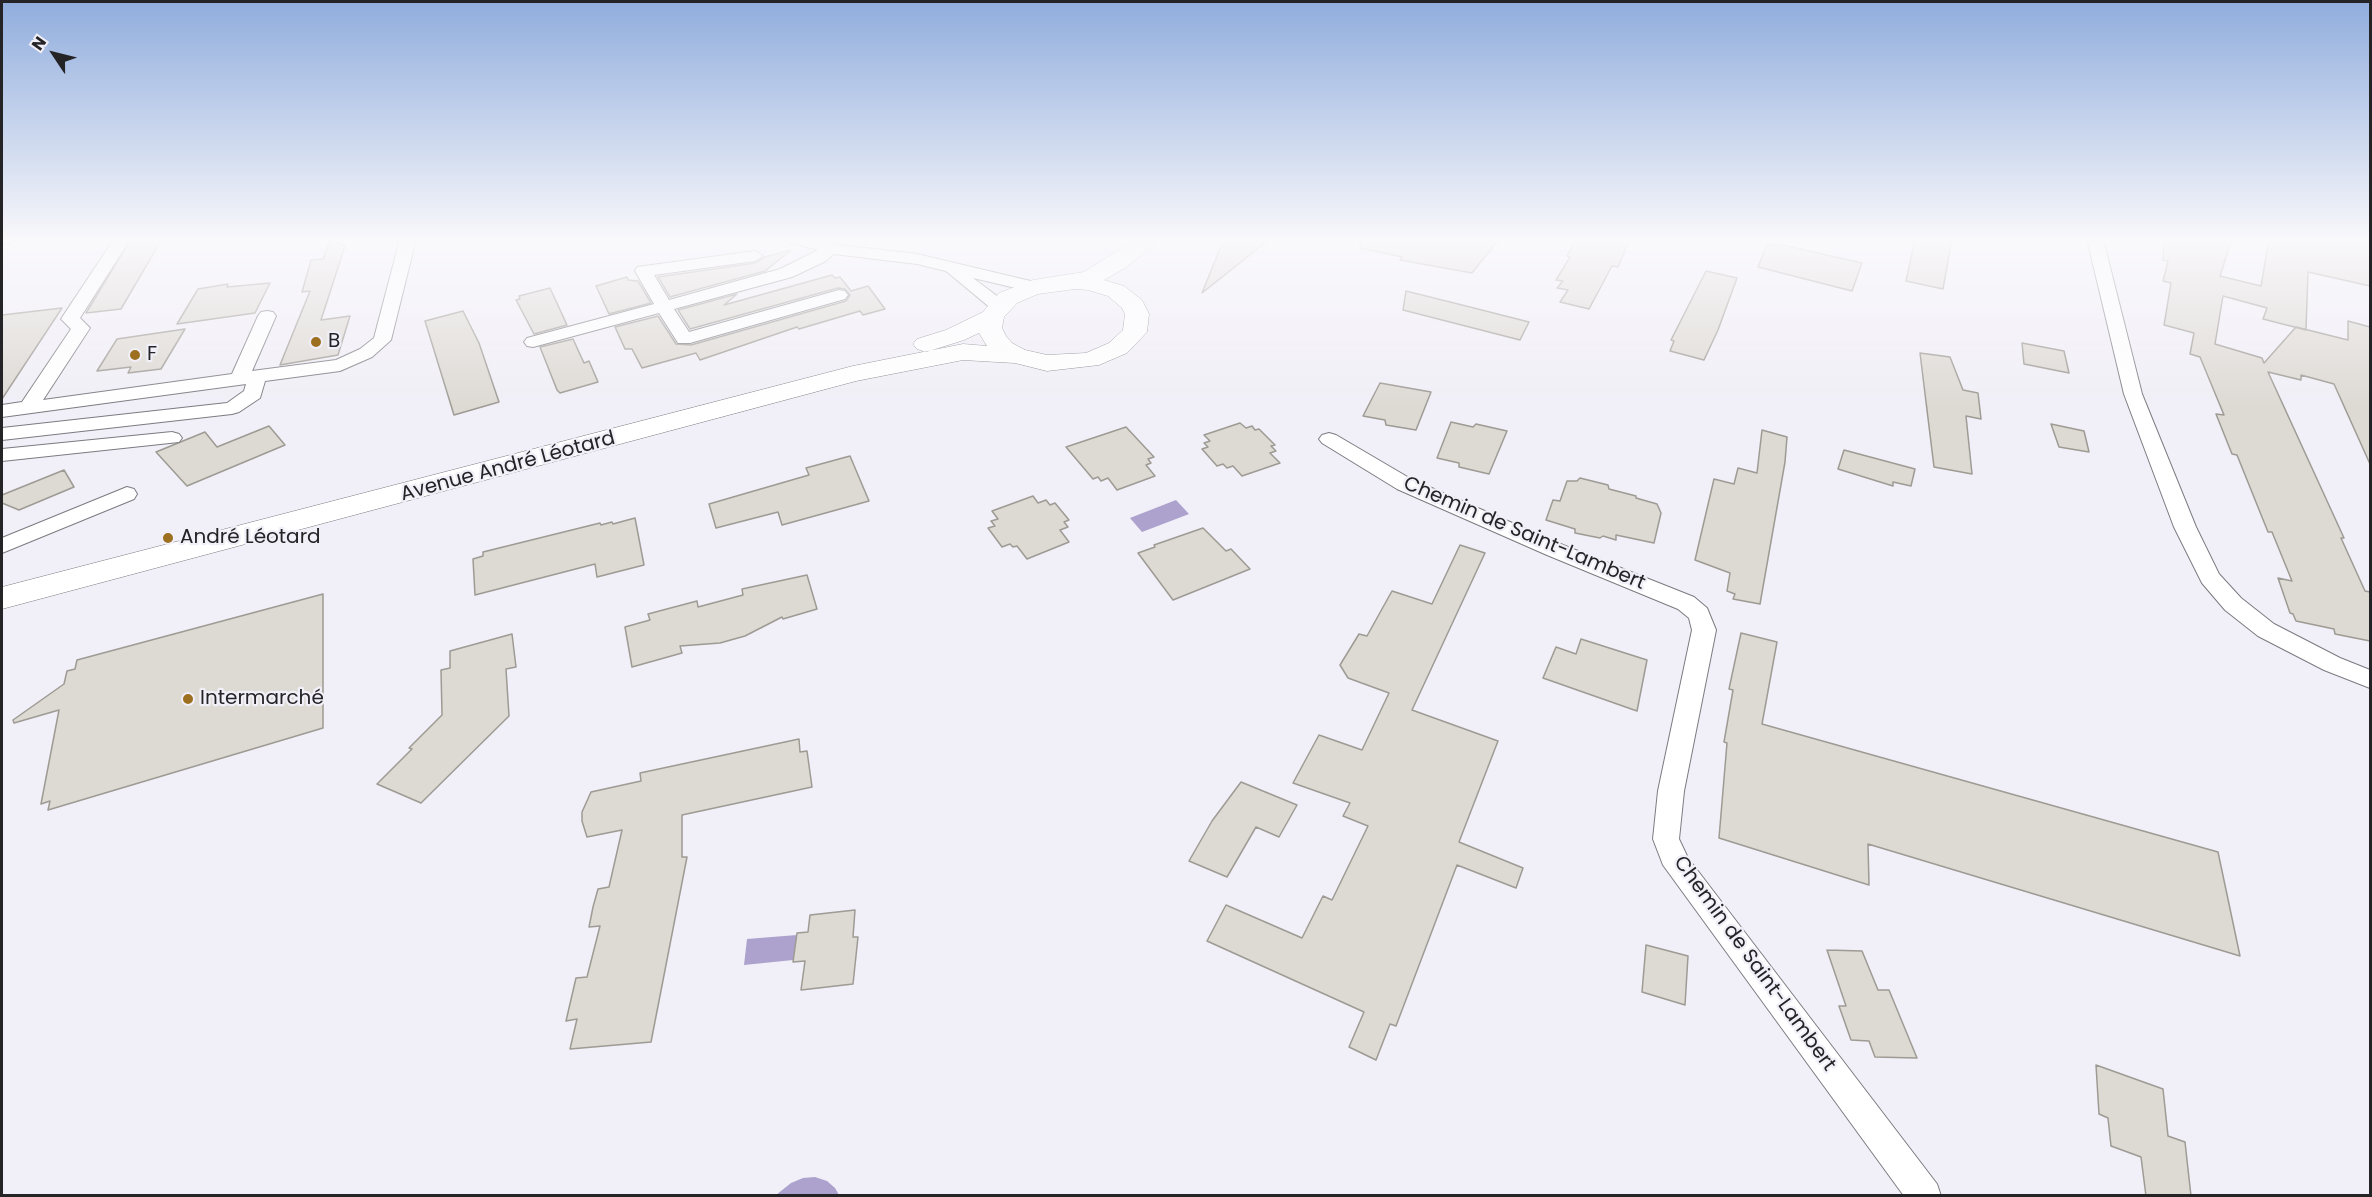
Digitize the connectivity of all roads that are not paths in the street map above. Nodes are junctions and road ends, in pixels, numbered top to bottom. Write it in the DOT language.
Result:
graph roads {
  1 [pos="86,295"];
  2 [pos="394,295"];
  3 [pos="656,295"];
  4 [pos="705,295"];
  5 [pos="839,295"];
  6 [pos="981,295"];
  7 [pos="1015,295"];
  8 [pos="1119,295"];
  9 [pos="1125,295"];
  10 [pos="2109,295"];
  11 [pos="1125,298"];
  12 [pos="663,306"];
  13 [pos="995,312"];
  14 [pos="267,316"];
  15 [pos="533,342"];
  16 [pos="1016,355"];
  17 [pos="248,379"];
  18 [pos="29,407"];
  19 [pos="2,411"];
  20 [pos="2,434"];
  21 [pos="172,438"];
  22 [pos="1329,439"];
  23 [pos="2,455"];
  24 [pos="127,494"];
  25 [pos="2,546"];
  26 [pos="2,583"];
  27 [pos="2,597"];
  28 [pos="2370,679"];
  29 [pos="1925,1196"];
  1 -- 18 [label="street"];
  2 -- 17 [label="street"];
  3 -- 12 [label="street"];
  4 -- 12 [label="street"];
  5 -- 12 [label="street"];
  6 -- 13 [label="street"];
  7 -- 13 [label="main road"];
  8 -- 11 [label="main road"];
  9 -- 11 [label="main road"];
  10 -- 28 [label="street"];
  11 -- 16 [label="main road"];
  12 -- 15 [label="street"];
  13 -- 16 [label="main road"];
  13 -- 26 [label="main road, Avenue André Léotard"];
  14 -- 17 [label="street"];
  16 -- 27 [label="main road, Avenue André Léotard"];
  17 -- 18 [label="street"];
  17 -- 20 [label="street"];
  18 -- 19 [label="street"];
  21 -- 23 [label="street"];
  22 -- 29 [label="street, Chemin de Saint-Lambert"];
  24 -- 25 [label="street"];
}
